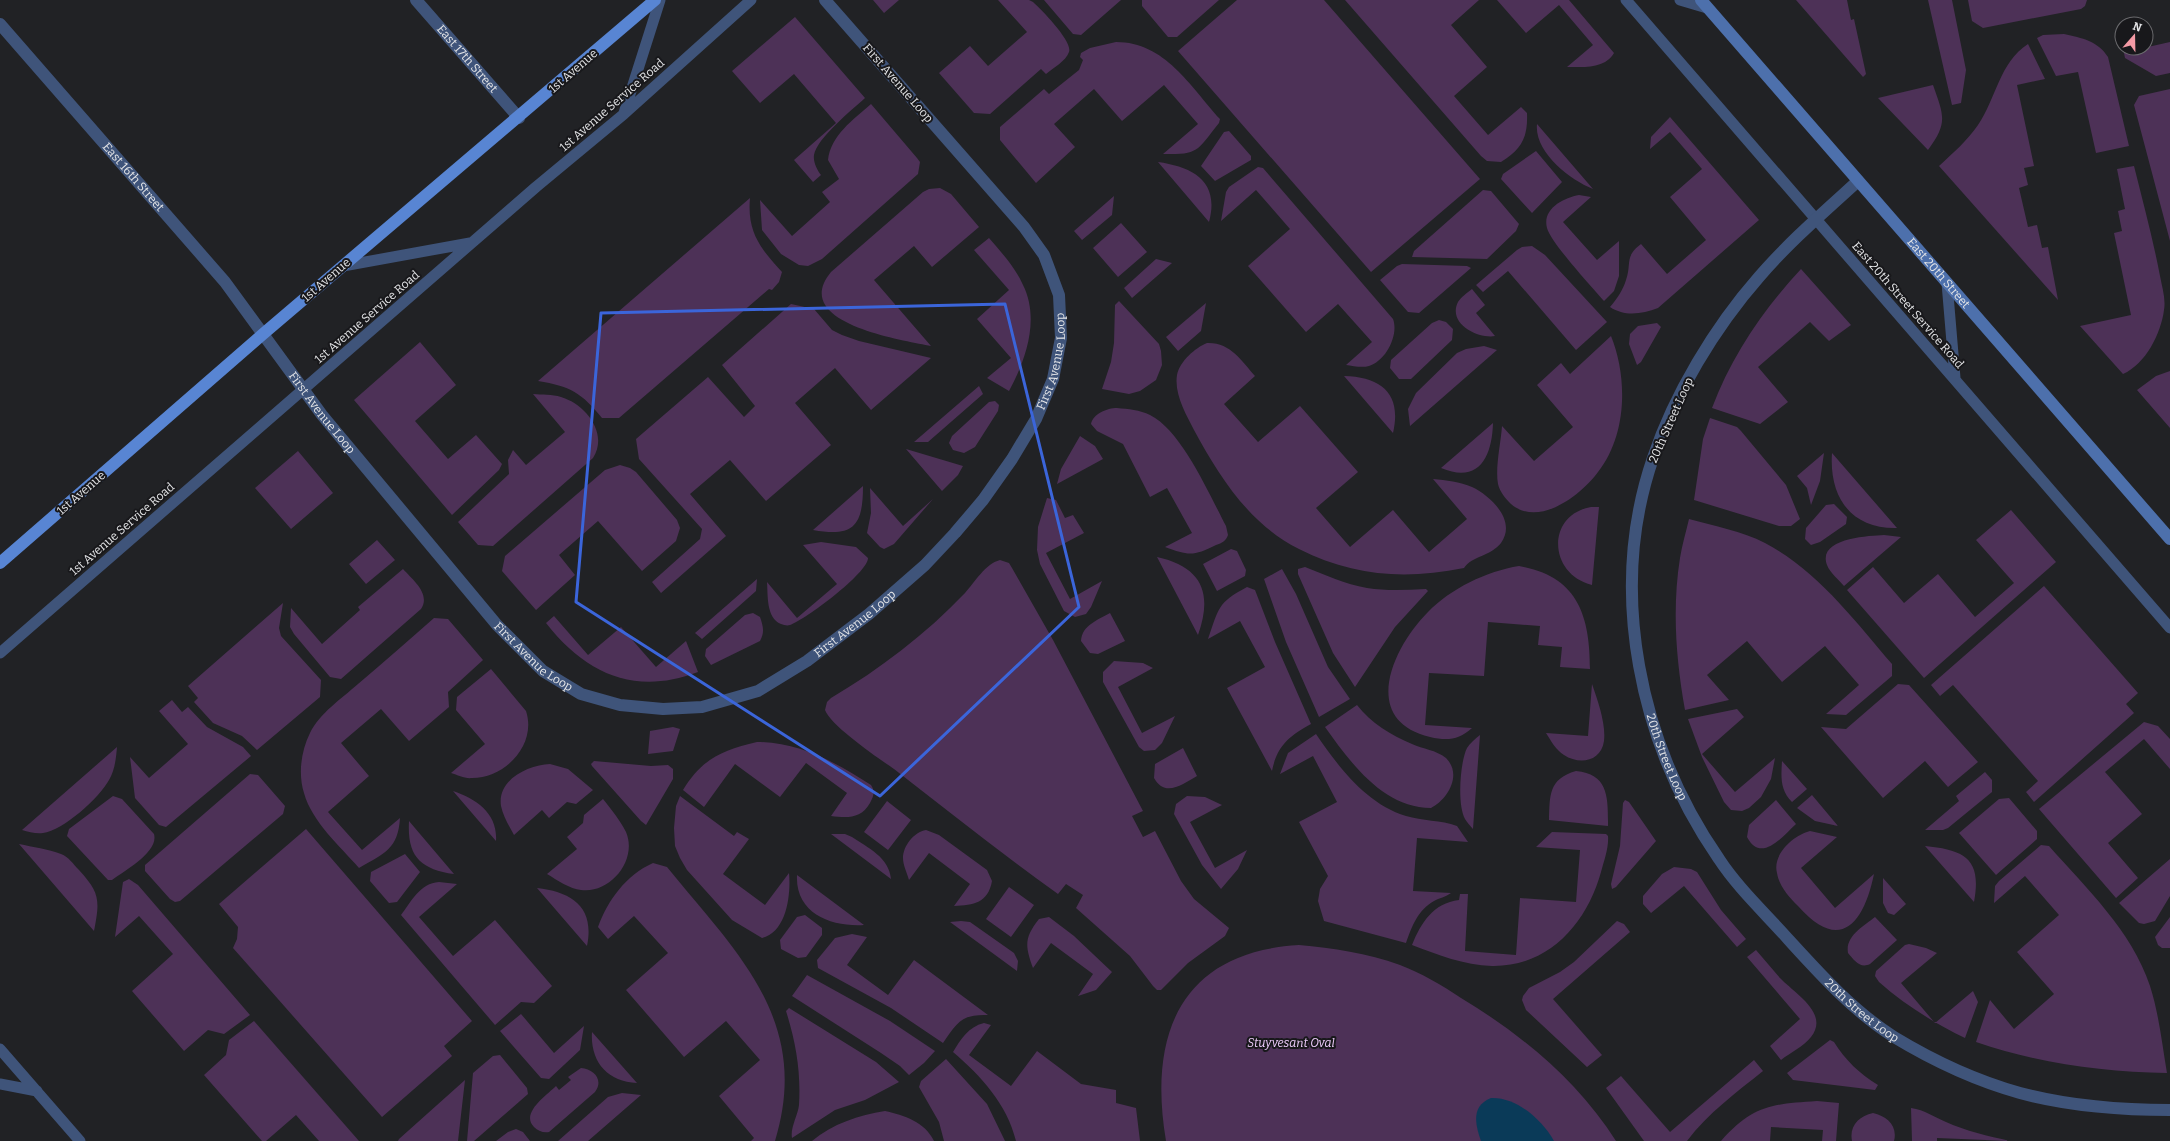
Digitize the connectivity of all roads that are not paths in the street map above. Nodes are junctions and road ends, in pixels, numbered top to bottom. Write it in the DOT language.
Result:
graph roads {
  1 [pos="416,0"];
  2 [pos="655,0"];
  3 [pos="660,0"];
  4 [pos="751,0"];
  5 [pos="825,0"];
  6 [pos="1626,0"];
  7 [pos="1680,0"];
  8 [pos="1704,4"];
  9 [pos="0,24"];
  10 [pos="624,114"];
  11 [pos="519,118"];
  12 [pos="1858,181"];
  13 [pos="1816,219"];
  14 [pos="470,244"];
  15 [pos="343,266"];
  16 [pos="1947,283"];
  17 [pos="263,334"];
  18 [pos="1955,378"];
  19 [pos="303,390"];
  20 [pos="2170,539"];
  21 [pos="0,564"];
  22 [pos="2170,628"];
  23 [pos="0,653"];
  24 [pos="0,1049"];
  25 [pos="0,1084"];
  26 [pos="37,1091"];
  27 [pos="2170,1110"];
  28 [pos="80,1141"];
  1 -- 11 [label="street, East 17th Street"];
  2 -- 11 [label="main road, 1st Avenue"];
  3 -- 10 [label="lane"];
  4 -- 10 [label="lane, 1st Avenue Service Road"];
  5 -- 19 [label="street, First Avenue Loop"];
  6 -- 13 [label="lane, East 20th Street Service Road"];
  7 -- 8 [label="lane, East 20th Street"];
  8 -- 12 [label="street, East 20th Street"];
  9 -- 17 [label="street, East 16th Street"];
  10 -- 14 [label="lane, 1st Avenue Service Road"];
  11 -- 15 [label="main road, 1st Avenue"];
  12 -- 13 [label="street, 20th Street Loop"];
  12 -- 16 [label="street, East 20th Street"];
  13 -- 18 [label="lane, East 20th Street Service Road"];
  13 -- 27 [label="street, 20th Street Loop"];
  14 -- 15 [label="lane"];
  14 -- 19 [label="lane, 1st Avenue Service Road"];
  15 -- 17 [label="main road, 1st Avenue"];
  16 -- 18 [label="lane"];
  16 -- 20 [label="street, East 20th Street"];
  17 -- 19 [label="street, First Avenue Loop"];
  17 -- 21 [label="main road, 1st Avenue"];
  18 -- 22 [label="lane, East 20th Street Service Road"];
  19 -- 23 [label="lane, 1st Avenue Service Road"];
  24 -- 26 [label="lane"];
  25 -- 26 [label="lane"];
  26 -- 28 [label="lane"];
}
